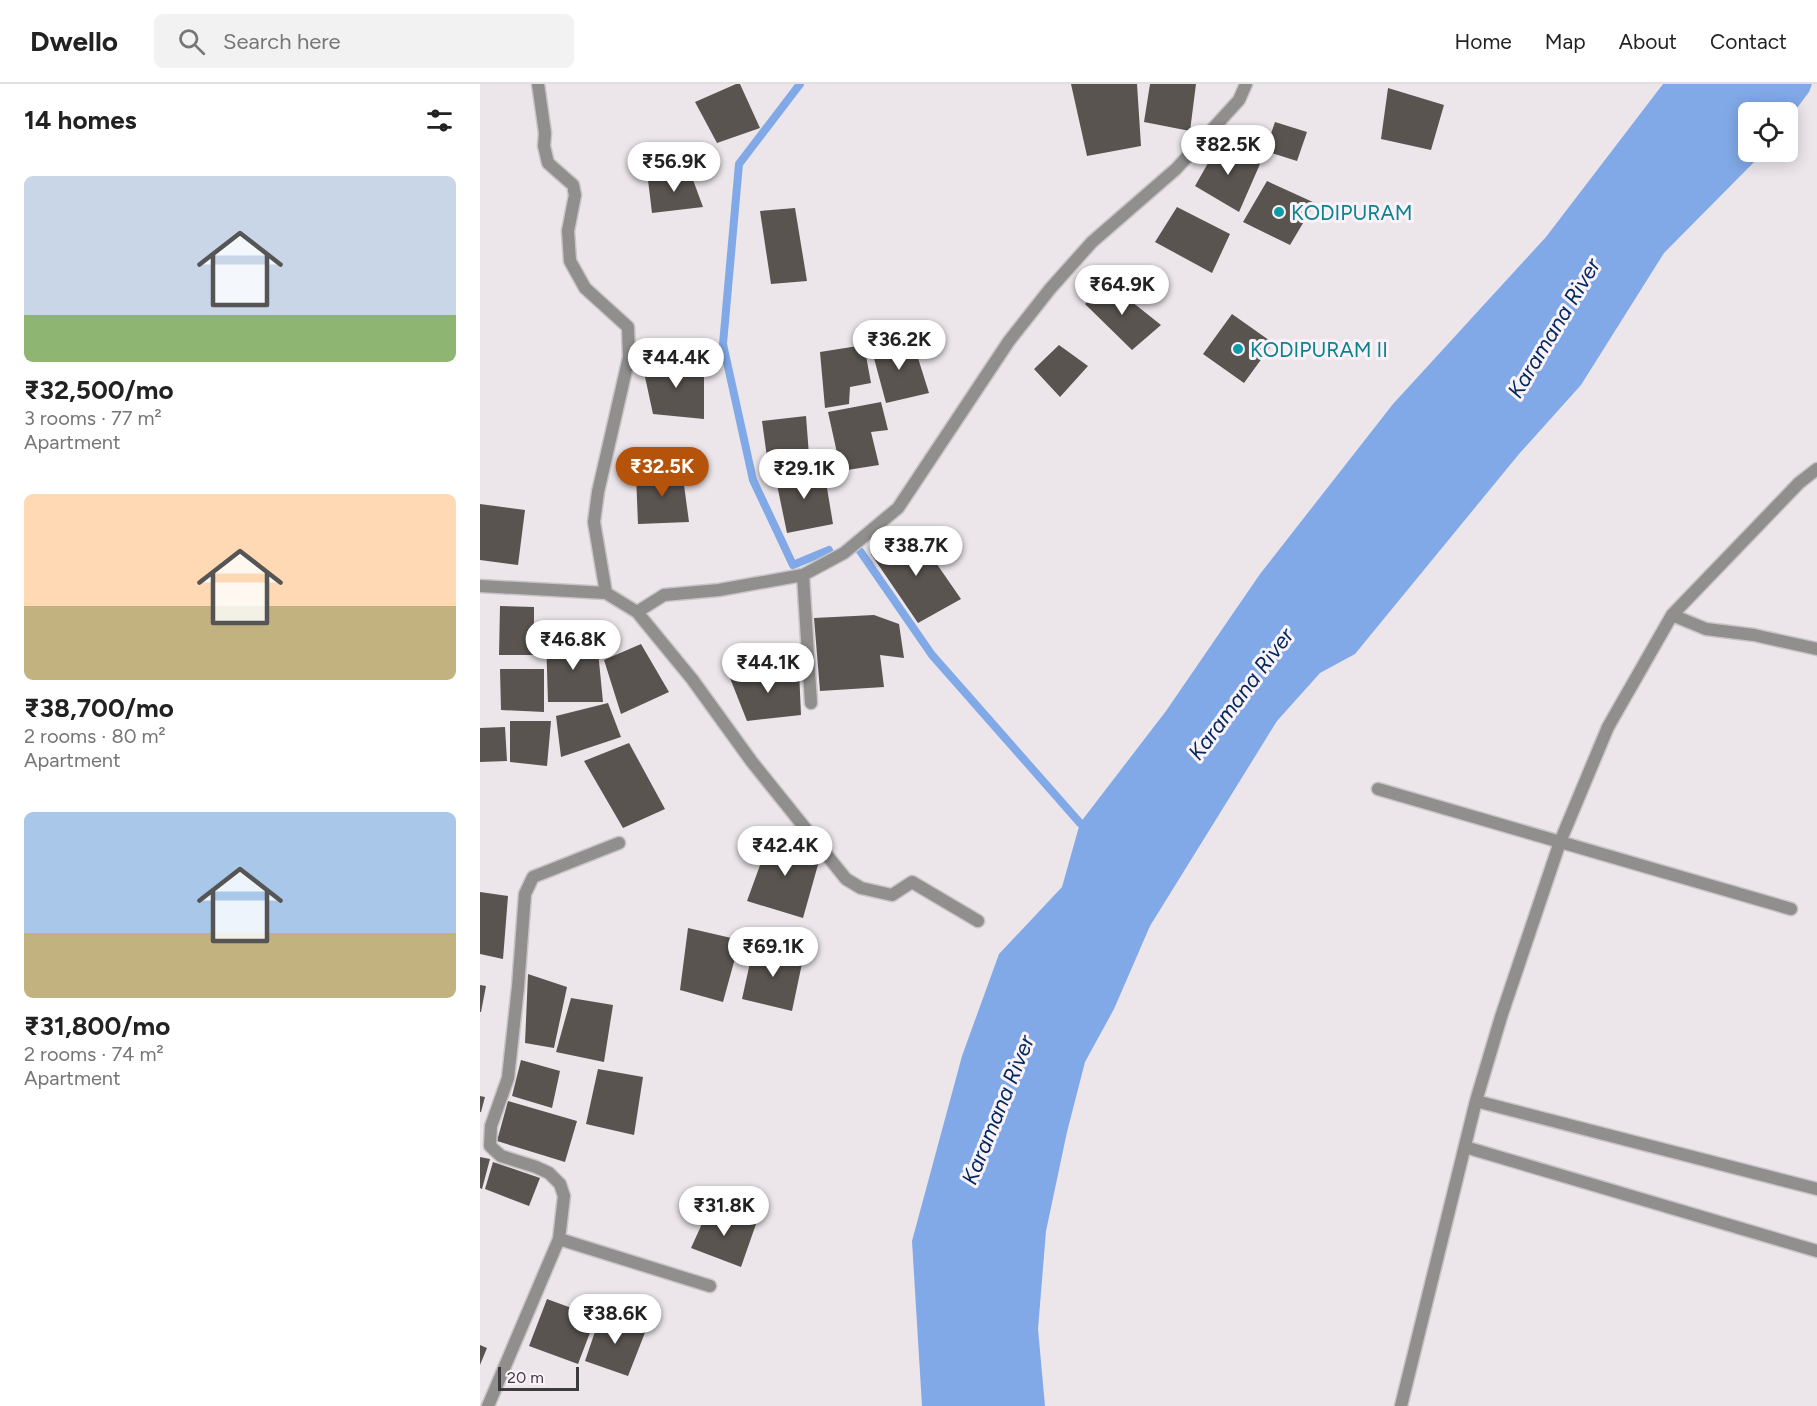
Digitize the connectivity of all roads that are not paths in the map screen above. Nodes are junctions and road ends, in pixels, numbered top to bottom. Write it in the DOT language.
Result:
graph roads {
  1 [pos="538,84"];
  2 [pos="1246,84"];
  3 [pos="1817,469"];
  4 [pos="802,574"];
  5 [pos="480,586"];
  6 [pos="606,593"];
  7 [pos="637,612"];
  8 [pos="1672,615"];
  9 [pos="1817,649"];
  10 [pos="811,703"];
  11 [pos="1378,789"];
  12 [pos="1560,842"];
  13 [pos="619,843"];
  14 [pos="1791,909"];
  15 [pos="978,921"];
  16 [pos="1476,1101"];
  17 [pos="1465,1147"];
  18 [pos="1817,1189"];
  19 [pos="559,1239"];
  20 [pos="1817,1251"];
  21 [pos="710,1286"];
  22 [pos="488,1406"];
  23 [pos="1401,1406"];
  1 -- 6 [label="street"];
  2 -- 4 [label="street"];
  3 -- 8 [label="street"];
  4 -- 7 [label="street"];
  4 -- 10 [label="street"];
  5 -- 6 [label="street"];
  6 -- 7 [label="street"];
  7 -- 15 [label="street"];
  8 -- 9 [label="street"];
  8 -- 12 [label="street"];
  11 -- 12 [label="street"];
  12 -- 14 [label="street"];
  12 -- 16 [label="street"];
  13 -- 19 [label="street"];
  16 -- 17 [label="street"];
  16 -- 18 [label="street"];
  17 -- 20 [label="street"];
  17 -- 23 [label="street"];
  19 -- 21 [label="street"];
  19 -- 22 [label="street"];
}
